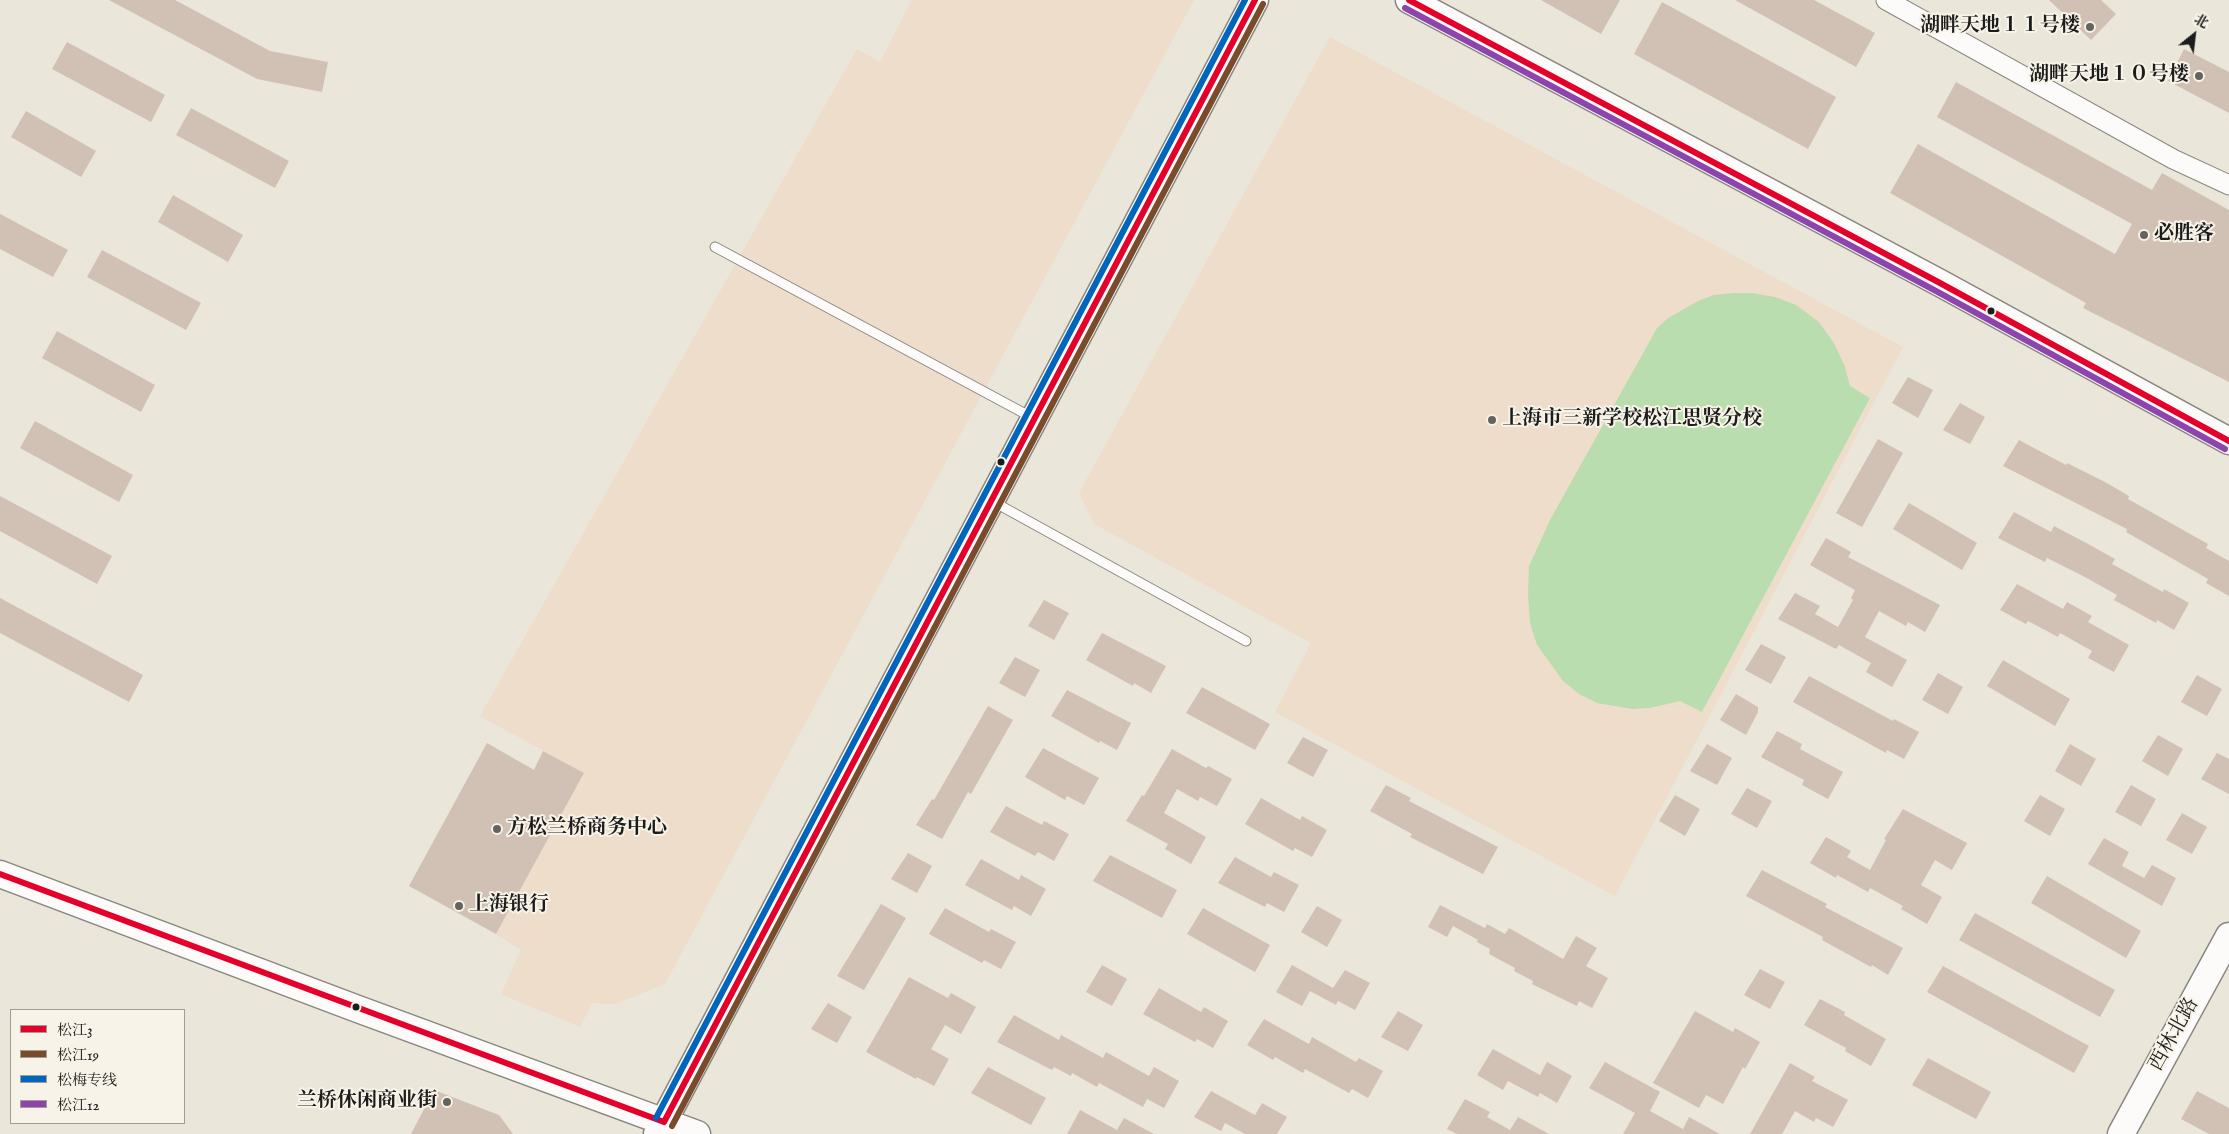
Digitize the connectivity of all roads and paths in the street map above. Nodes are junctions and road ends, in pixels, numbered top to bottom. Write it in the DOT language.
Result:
graph roads {
  1 [pos="1255,0"];
  2 [pos="1410,0"];
  3 [pos="1886,0"];
  4 [pos="2229,185"];
  5 [pos="716,247"];
  6 [pos="1033,418"];
  7 [pos="2229,441"];
  8 [pos="990,500"];
  9 [pos="1246,641"];
  10 [pos="0,874"];
  11 [pos="2229,936"];
  12 [pos="660,1128"];
  13 [pos="697,1134"];
  14 [pos="2121,1134"];
  1 -- 6 [label="main road"];
  2 -- 7 [label="main road"];
  3 -- 4 [label="street"];
  5 -- 6 [label="lane"];
  6 -- 8 [label="main road"];
  8 -- 9 [label="lane"];
  8 -- 12 [label="main road"];
  10 -- 12 [label="main road"];
  11 -- 14 [label="main road, 西林北路"];
  12 -- 13 [label="main road"];
}
